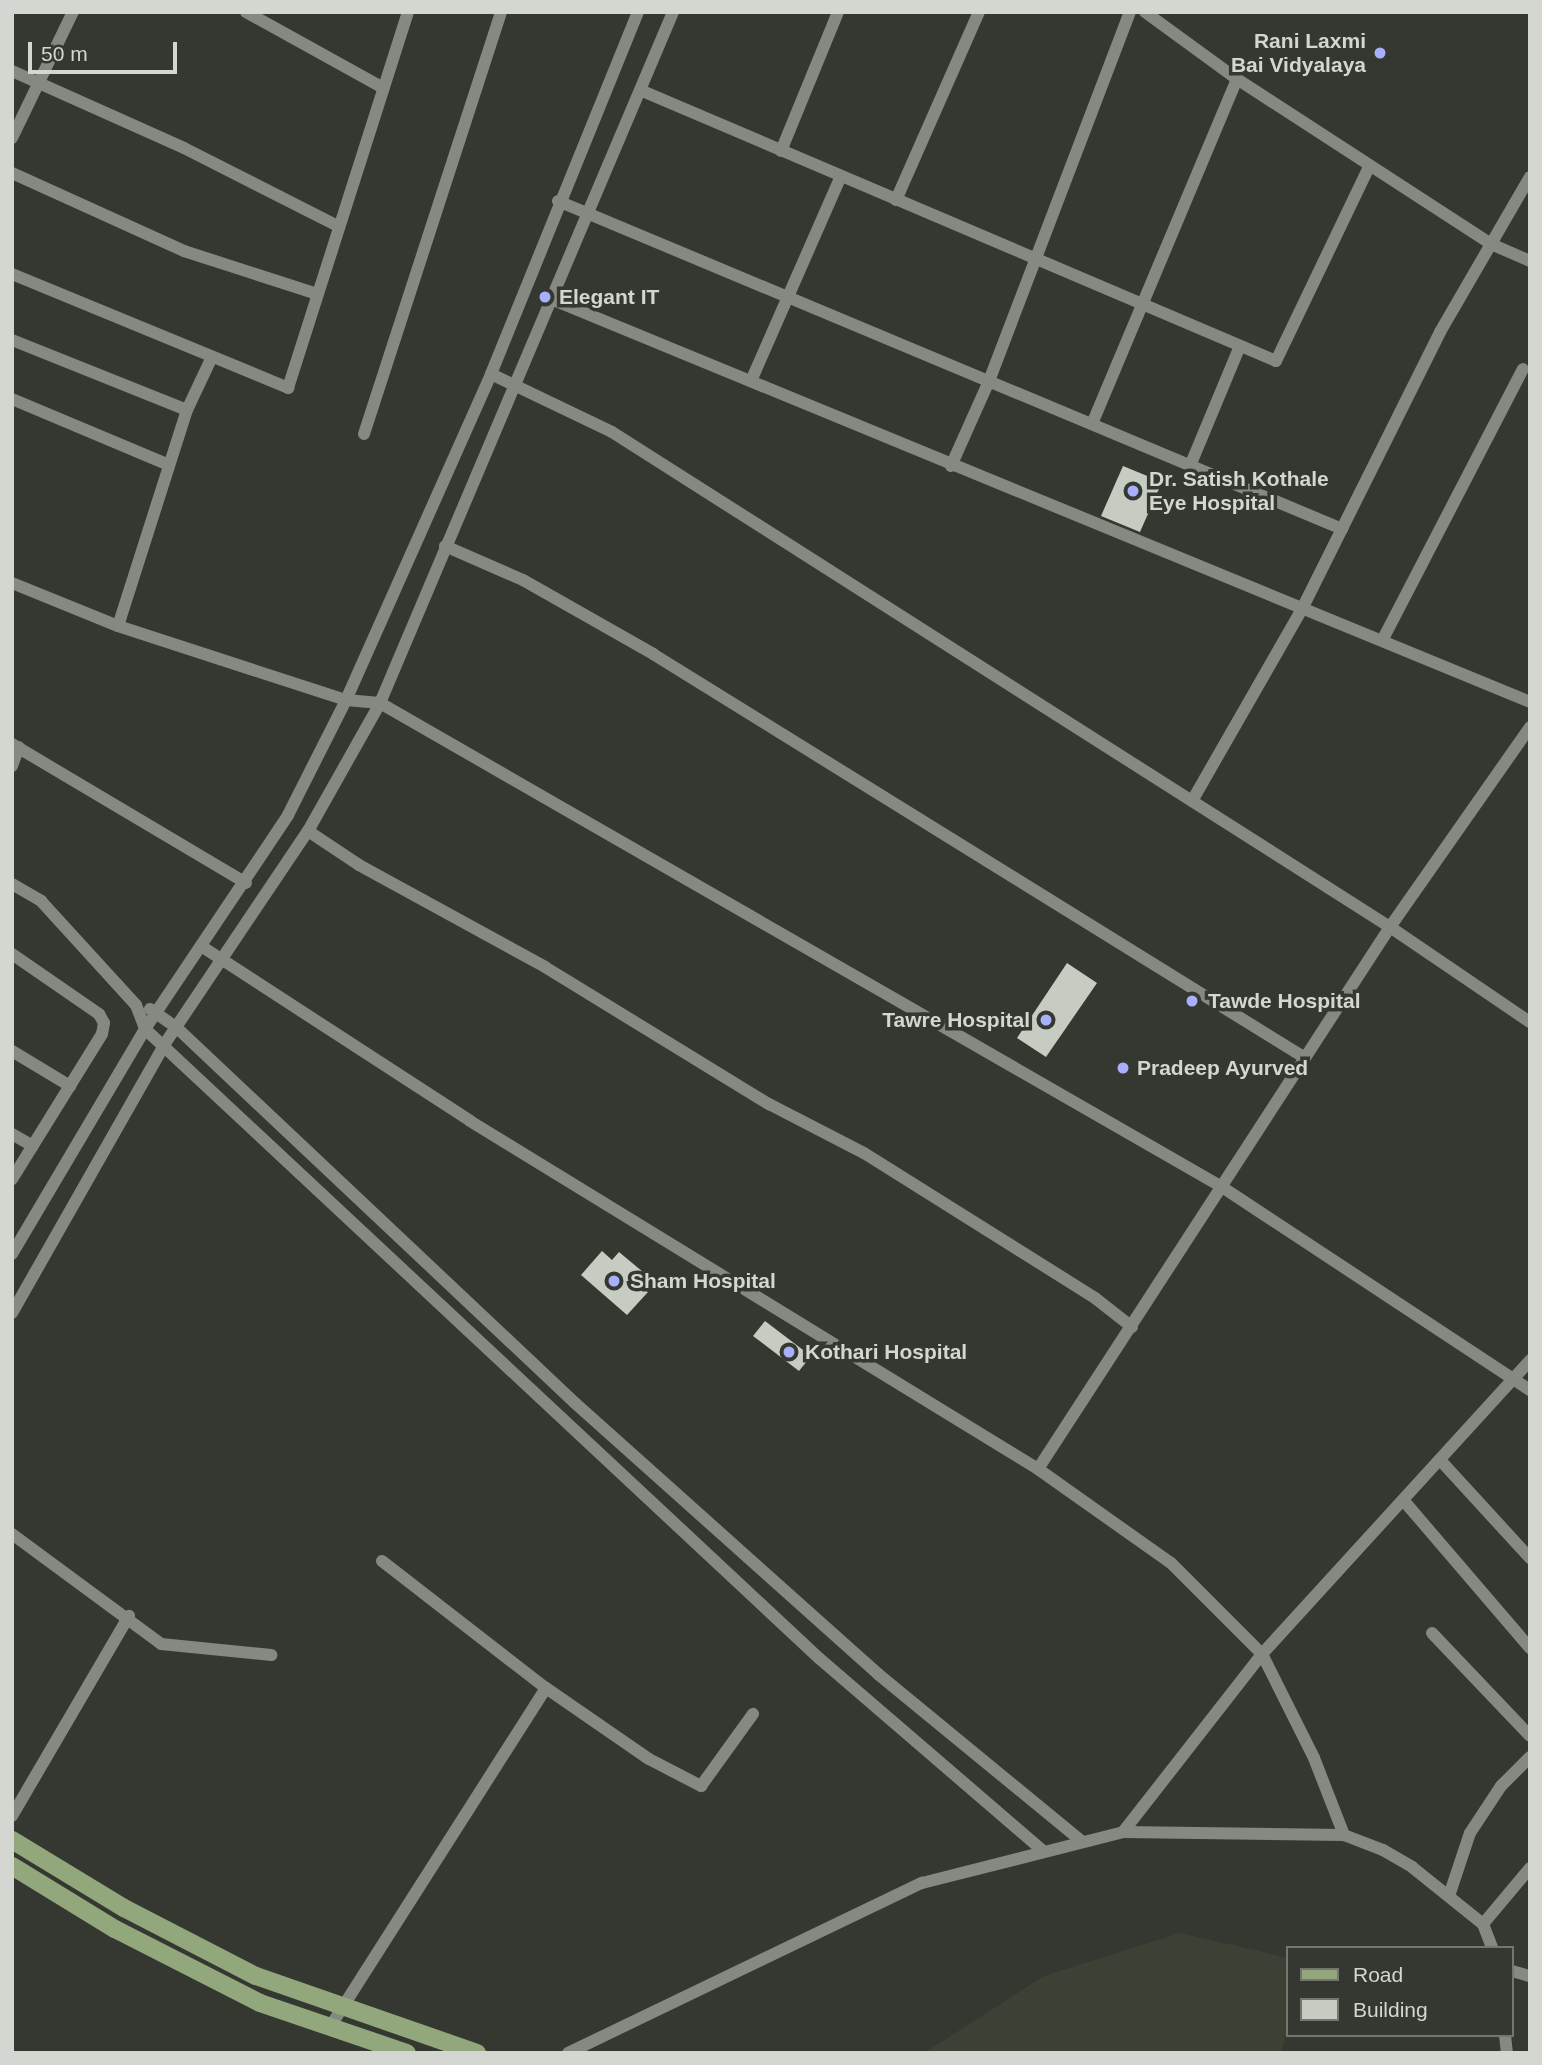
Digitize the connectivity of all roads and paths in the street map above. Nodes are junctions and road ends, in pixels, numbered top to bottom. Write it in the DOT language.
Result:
graph roads {
  1 [pos="73,12"];
  2 [pos="246,12"];
  3 [pos="408,12"];
  4 [pos="501,12"];
  5 [pos="638,12"];
  6 [pos="673,12"];
  7 [pos="838,12"];
  8 [pos="979,12"];
  9 [pos="1130,12"];
  10 [pos="1145,12"];
  11 [pos="12,71"];
  12 [pos="1237,79"];
  13 [pos="37,83"];
  14 [pos="383,88"];
  15 [pos="640,90"];
  16 [pos="12,138"];
  17 [pos="782,150"];
  18 [pos="1370,165"];
  19 [pos="12,173"];
  20 [pos="841,176"];
  21 [pos="1530,177"];
  22 [pos="897,200"];
  23 [pos="558,201"];
  24 [pos="587,212"];
  25 [pos="338,226"];
  26 [pos="1490,244"];
  27 [pos="1034,259"];
  28 [pos="1530,261"];
  29 [pos="12,274"];
  30 [pos="317,295"];
  31 [pos="790,298"];
  32 [pos="551,299"];
  33 [pos="1143,304"];
  34 [pos="12,340"];
  35 [pos="1240,346"];
  36 [pos="211,359"];
  37 [pos="1523,369"];
  38 [pos="491,374"];
  39 [pos="751,381"];
  40 [pos="989,381"];
  41 [pos="517,384"];
  42 [pos="12,399"];
  43 [pos="187,410"];
  44 [pos="1092,424"];
  45 [pos="364,434"];
  46 [pos="169,465"];
  47 [pos="951,466"];
  48 [pos="1190,466"];
  49 [pos="1342,529"];
  50 [pos="445,546"];
  51 [pos="12,583"];
  52 [pos="1302,609"];
  53 [pos="117,625"];
  54 [pos="1382,639"];
  55 [pos="346,700"];
  56 [pos="1530,702"];
  57 [pos="380,703"];
  58 [pos="1530,727"];
  59 [pos="15,746"];
  60 [pos="12,766"];
  61 [pos="1192,801"];
  62 [pos="308,831"];
  63 [pos="246,883"];
  64 [pos="12,884"];
  65 [pos="1390,927"];
  66 [pos="201,946"];
  67 [pos="12,954"];
  68 [pos="222,960"];
  69 [pos="136,1005"];
  70 [pos="157,1012"];
  71 [pos="1530,1022"];
  72 [pos="176,1027"];
  73 [pos="145,1029"];
  74 [pos="164,1045"];
  75 [pos="12,1051"];
  76 [pos="1305,1058"];
  77 [pos="70,1086"];
  78 [pos="12,1134"];
  79 [pos="33,1146"];
  80 [pos="12,1179"];
  81 [pos="1222,1187"];
  82 [pos="16,1238"];
  83 [pos="12,1254"];
  84 [pos="12,1313"];
  85 [pos="1132,1326"];
  86 [pos="1530,1360"];
  87 [pos="1513,1379"];
  88 [pos="1530,1391"];
  89 [pos="592,1418"];
  90 [pos="578,1432"];
  91 [pos="1441,1461"];
  92 [pos="1038,1469"];
  93 [pos="1404,1501"];
  94 [pos="12,1534"];
  95 [pos="1530,1558"];
  96 [pos="382,1561"];
  97 [pos="129,1616"];
  98 [pos="1432,1633"];
  99 [pos="1530,1648"];
  100 [pos="1262,1654"];
  101 [pos="271,1655"];
  102 [pos="547,1688"];
  103 [pos="753,1714"];
  104 [pos="1530,1736"];
  105 [pos="1530,1756"];
  106 [pos="12,1816"];
  107 [pos="1123,1832"];
  108 [pos="1344,1835"];
  109 [pos="12,1840"];
  110 [pos="1081,1841"];
  111 [pos="1042,1851"];
  112 [pos="12,1866"];
  113 [pos="1530,1868"];
  114 [pos="1449,1896"];
  115 [pos="1483,1924"];
  116 [pos="1491,1946"];
  117 [pos="344,2006"];
  118 [pos="330,2028"];
  119 [pos="368,2047"];
  120 [pos="407,2053"];
  121 [pos="477,2053"];
  122 [pos="568,2053"];
  1 -- 13 [label="street"];
  2 -- 14 [label="street"];
  3 -- 14 [label="street"];
  4 -- 45 [label="street"];
  5 -- 23 [label="street"];
  6 -- 15 [label="street"];
  7 -- 17 [label="street"];
  8 -- 22 [label="street"];
  9 -- 27 [label="street"];
  10 -- 12 [label="street"];
  11 -- 13 [label="street"];
  12 -- 18 [label="street"];
  12 -- 33 [label="street"];
  13 -- 16 [label="street"];
  13 -- 25 [label="street"];
  14 -- 25 [label="street"];
  15 -- 17 [label="street"];
  15 -- 24 [label="street"];
  17 -- 20 [label="street"];
  18 -- 26 [label="street"];
  18 -- 35 [label="street"];
  19 -- 30 [label="street"];
  20 -- 22 [label="street"];
  20 -- 31 [label="street"];
  21 -- 26 [label="street"];
  22 -- 27 [label="street"];
  23 -- 24 [label="street"];
  23 -- 38 [label="street"];
  24 -- 31 [label="street"];
  24 -- 32 [label="street"];
  25 -- 30 [label="street"];
  26 -- 28 [label="street"];
  26 -- 49 [label="street"];
  27 -- 33 [label="street"];
  27 -- 40 [label="street"];
  29 -- 36 [label="street"];
  30 -- 36 [label="street"];
  31 -- 39 [label="street"];
  31 -- 40 [label="street"];
  32 -- 39 [label="street"];
  32 -- 41 [label="street"];
  33 -- 35 [label="street"];
  33 -- 44 [label="street"];
  34 -- 43 [label="street"];
  35 -- 48 [label="street"];
  36 -- 43 [label="street"];
  37 -- 54 [label="street"];
  38 -- 41 [label="street"];
  38 -- 55 [label="street"];
  39 -- 47 [label="street"];
  40 -- 44 [label="street"];
  40 -- 47 [label="street"];
  41 -- 50 [label="street"];
  41 -- 61 [label="street"];
  42 -- 46 [label="street"];
  43 -- 46 [label="street"];
  44 -- 48 [label="street"];
  46 -- 53 [label="street"];
  47 -- 52 [label="street"];
  48 -- 49 [label="street"];
  49 -- 52 [label="street"];
  50 -- 57 [label="street"];
  50 -- 76 [label="street"];
  51 -- 53 [label="street"];
  52 -- 54 [label="street"];
  52 -- 61 [label="street"];
  53 -- 55 [label="street"];
  54 -- 56 [label="street"];
  55 -- 57 [label="street"];
  55 -- 63 [label="street"];
  57 -- 62 [label="street"];
  57 -- 81 [label="street"];
  58 -- 65 [label="street"];
  59 -- 60 [label="street"];
  59 -- 63 [label="street"];
  61 -- 65 [label="street"];
  62 -- 68 [label="street"];
  62 -- 85 [label="street"];
  63 -- 66 [label="street"];
  64 -- 69 [label="street"];
  65 -- 71 [label="street"];
  65 -- 76 [label="street"];
  66 -- 68 [label="street"];
  66 -- 70 [label="street"];
  67 -- 77 [label="street"];
  68 -- 72 [label="street"];
  68 -- 92 [label="street"];
  69 -- 70 [label="street"];
  69 -- 73 [label="street"];
  70 -- 72 [label="street"];
  70 -- 73 [label="street"];
  72 -- 74 [label="street"];
  72 -- 89 [label="street"];
  73 -- 74 [label="street"];
  73 -- 82 [label="street"];
  74 -- 84 [label="street"];
  74 -- 90 [label="street"];
  75 -- 77 [label="street"];
  76 -- 81 [label="street"];
  77 -- 79 [label="street"];
  78 -- 79 [label="street"];
  79 -- 80 [label="street"];
  81 -- 85 [label="street"];
  81 -- 87 [label="street"];
  82 -- 83 [label="street"];
  85 -- 92 [label="street"];
  86 -- 87 [label="street"];
  87 -- 88 [label="street"];
  87 -- 91 [label="street"];
  89 -- 90 [label="street"];
  89 -- 110 [label="street"];
  90 -- 111 [label="street"];
  91 -- 93 [label="street"];
  91 -- 95 [label="street"];
  92 -- 100 [label="street"];
  93 -- 99 [label="street"];
  93 -- 100 [label="street"];
  94 -- 97 [label="street"];
  96 -- 102 [label="street"];
  97 -- 101 [label="street"];
  97 -- 106 [label="street"];
  98 -- 104 [label="street"];
  100 -- 107 [label="street"];
  100 -- 108 [label="street"];
  102 -- 103 [label="street"];
  102 -- 117 [label="street"];
  105 -- 114 [label="street"];
  107 -- 108 [label="street"];
  107 -- 110 [label="street"];
  108 -- 114 [label="street"];
  109 -- 117 [label="main road"];
  110 -- 111 [label="street"];
  111 -- 122 [label="street"];
  112 -- 118 [label="main road"];
  113 -- 115 [label="street"];
  114 -- 115 [label="street"];
  115 -- 116 [label="street"];
  117 -- 118 [label="street"];
  117 -- 121 [label="main road"];
  118 -- 119 [label="main road"];
  119 -- 120 [label="main road"];
}
